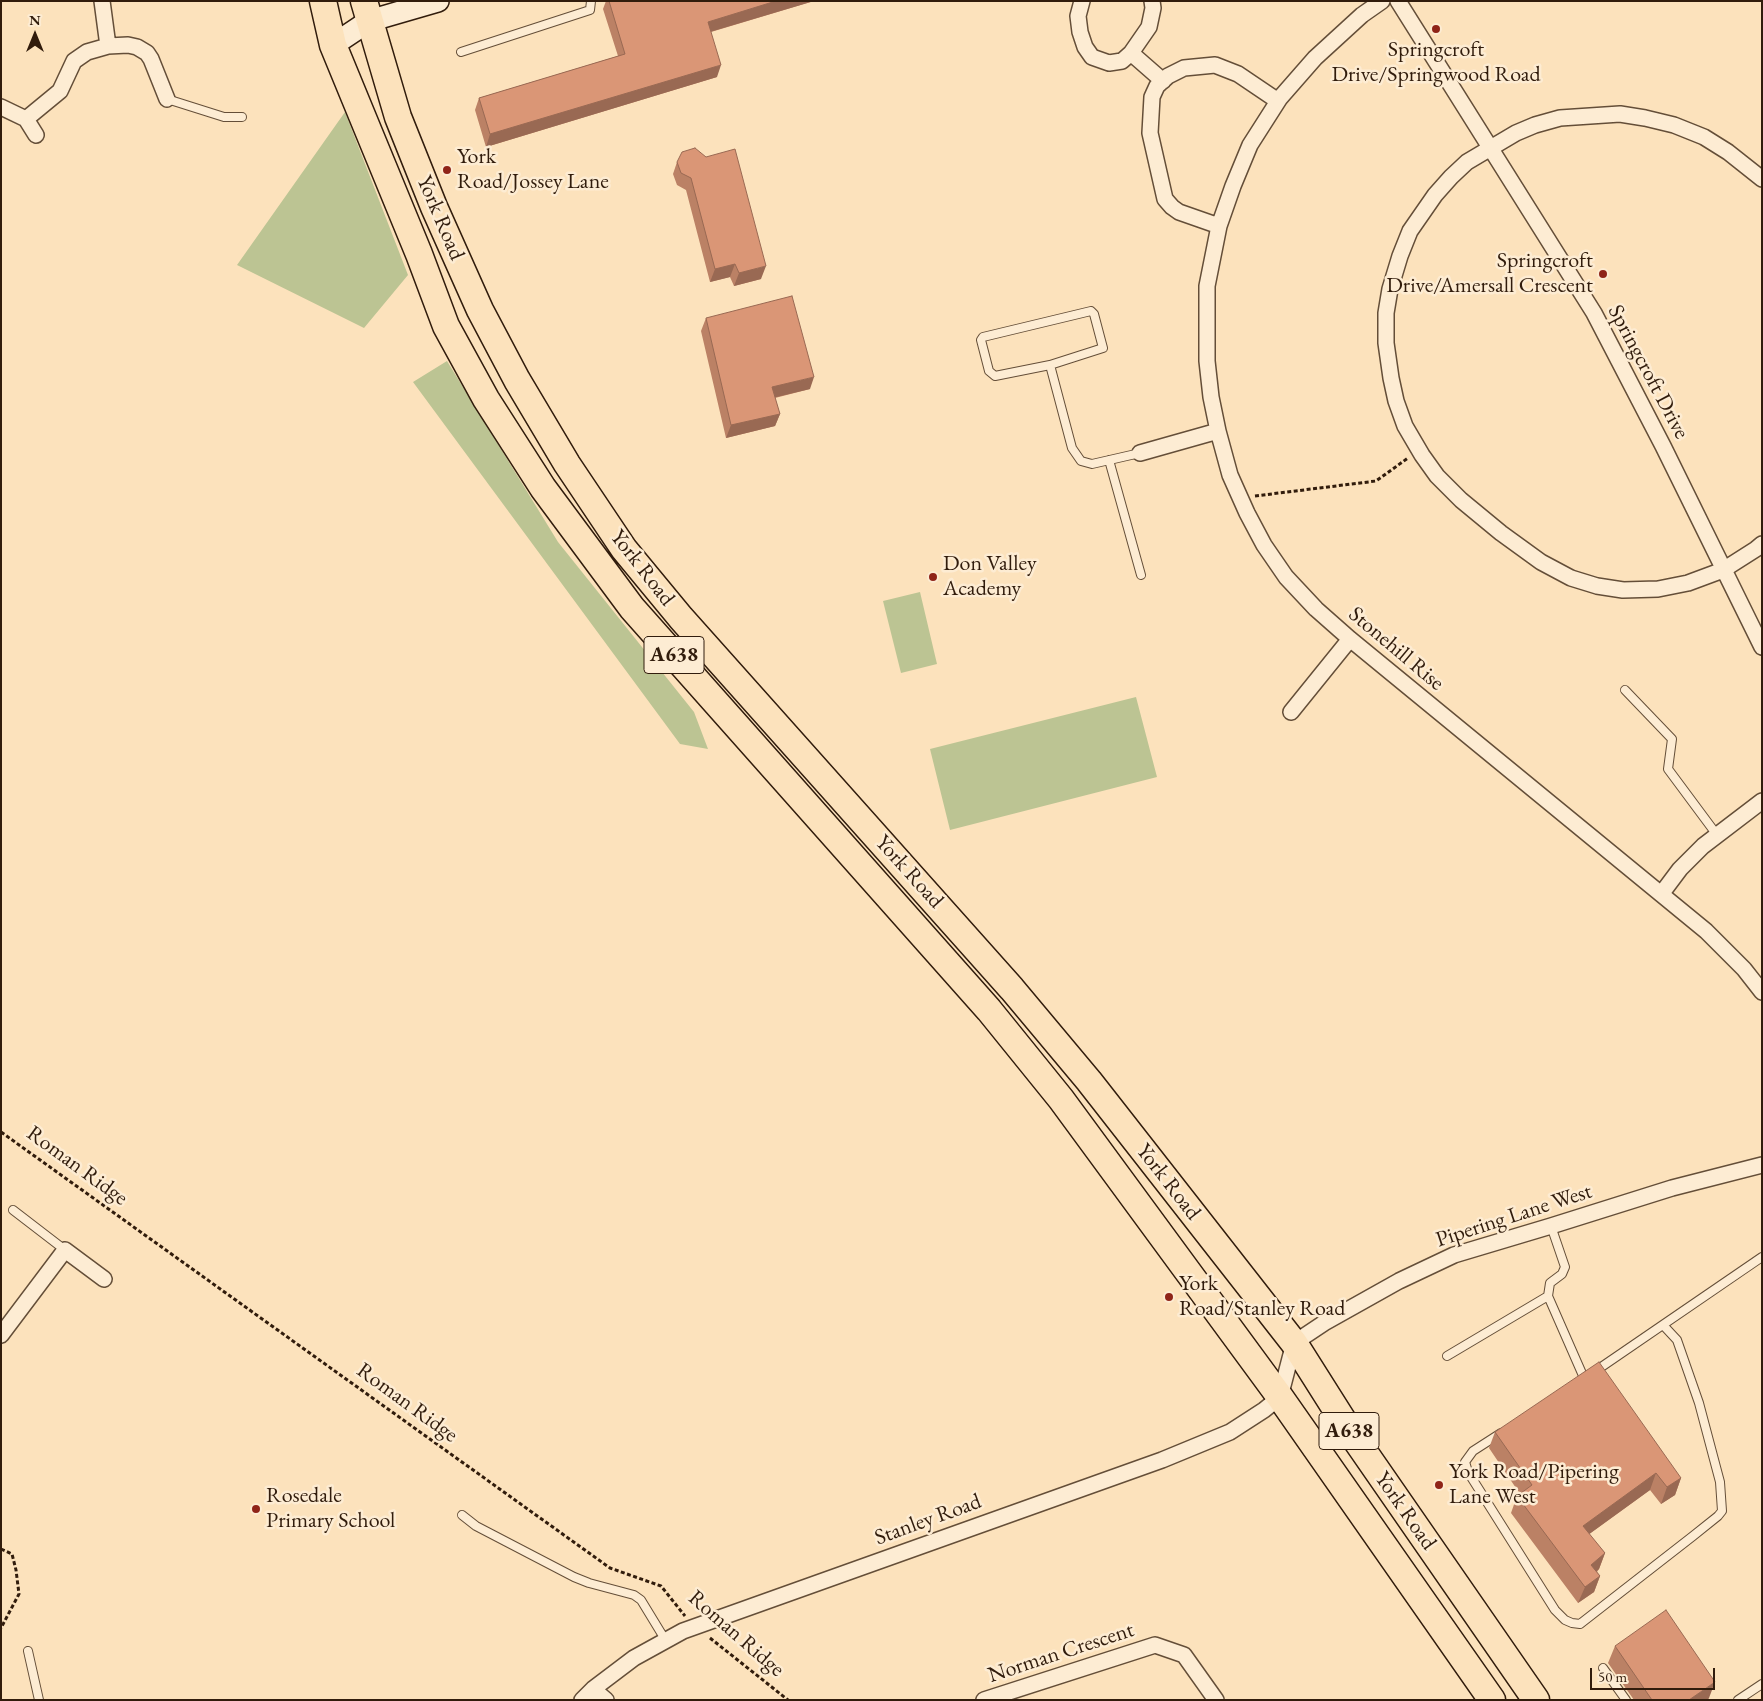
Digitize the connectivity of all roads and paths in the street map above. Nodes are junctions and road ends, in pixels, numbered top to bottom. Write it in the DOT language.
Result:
graph roads {
  1 [pos="102,1"];
  2 [pos="323,1"];
  3 [pos="438,1"];
  4 [pos="591,1"];
  5 [pos="1082,1"];
  6 [pos="1152,1"];
  7 [pos="1382,1"];
  8 [pos="1398,1"];
  9 [pos="414,5"];
  10 [pos="367,11"];
  11 [pos="108,46"];
  12 [pos="333,46"];
  13 [pos="461,52"];
  14 [pos="1131,53"];
  15 [pos="1163,80"];
  16 [pos="167,99"];
  17 [pos="1278,101"];
  18 [pos="1,107"];
  19 [pos="242,117"];
  20 [pos="26,119"];
  21 [pos="36,134"];
  22 [pos="1490,148"];
  23 [pos="1762,179"];
  24 [pos="1219,226"];
  25 [pos="419,254"];
  26 [pos="1050,365"];
  27 [pos="1218,431"];
  28 [pos="1419,451"];
  29 [pos="1140,453"];
  30 [pos="1109,460"];
  31 [pos="1242,504"];
  32 [pos="1762,544"];
  33 [pos="1723,570"];
  34 [pos="1141,575"];
  35 [pos="1350,639"];
  36 [pos="1762,647"];
  37 [pos="1625,690"];
  38 [pos="1291,712"];
  39 [pos="1762,801"];
  40 [pos="1717,835"];
  41 [pos="1662,893"];
  42 [pos="1762,992"];
  43 [pos="1,1132"];
  44 [pos="1761,1166"];
  45 [pos="13,1210"];
  46 [pos="1551,1226"];
  47 [pos="65,1250"];
  48 [pos="1762,1257"];
  49 [pos="104,1279"];
  50 [pos="1548,1296"];
  51 [pos="1663,1325"];
  52 [pos="1,1335"];
  53 [pos="1294,1343"];
  54 [pos="1447,1356"];
  55 [pos="1584,1378"];
  56 [pos="1576,1384"];
  57 [pos="1280,1397"];
  58 [pos="1505,1430"];
  59 [pos="462,1515"];
  60 [pos="1,1549"];
  61 [pos="696,1626"];
  62 [pos="1,1628"];
  63 [pos="666,1640"];
  64 [pos="28,1651"];
  65 [pos="1603,1668"];
  66 [pos="1762,1684"];
  67 [pos="588,1695"];
  68 [pos="1006,1696"];
  69 [pos="39,1700"];
  70 [pos="606,1700"];
  71 [pos="788,1700"];
  72 [pos="984,1700"];
  73 [pos="1216,1700"];
  74 [pos="1492,1700"];
  75 [pos="1536,1700"];
  76 [pos="1626,1700"];
  77 [pos="1738,1700"];
  1 -- 11 [label="street"];
  2 -- 12 [label="highway, York Road / A638"];
  3 -- 9 [label="street"];
  4 -- 13 [label="lane"];
  5 -- 14 [label="street"];
  6 -- 14 [label="street"];
  7 -- 17 [label="street, Stonehill Rise"];
  8 -- 22 [label="street, Springcroft Drive"];
  9 -- 10 [label="street"];
  10 -- 12 [label="street"];
  10 -- 25 [label="highway"];
  10 -- 53 [label="highway, York Road / A638"];
  11 -- 16 [label="street"];
  11 -- 20 [label="street"];
  12 -- 25 [label="highway, York Road / A638"];
  14 -- 15 [label="street"];
  15 -- 17 [label="street"];
  15 -- 24 [label="street"];
  16 -- 19 [label="lane"];
  17 -- 24 [label="street, Stonehill Rise"];
  18 -- 20 [label="street"];
  20 -- 21 [label="street"];
  22 -- 23 [label="street"];
  22 -- 28 [label="street"];
  22 -- 33 [label="street, Springcroft Drive"];
  24 -- 27 [label="street, Stonehill Rise"];
  25 -- 57 [label="highway, York Road / A638"];
  26 -- 26 [label="lane"];
  26 -- 30 [label="lane"];
  27 -- 29 [label="street"];
  27 -- 31 [label="street, Stonehill Rise"];
  28 -- 31 [label="path"];
  28 -- 33 [label="street"];
  29 -- 30 [label="lane"];
  30 -- 34 [label="lane"];
  31 -- 35 [label="street, Stonehill Rise"];
  32 -- 33 [label="street"];
  33 -- 36 [label="street, Springcroft Drive"];
  35 -- 38 [label="street"];
  35 -- 41 [label="street, Stonehill Rise"];
  37 -- 40 [label="lane"];
  39 -- 40 [label="street"];
  40 -- 41 [label="street"];
  41 -- 42 [label="street, Stonehill Rise"];
  43 -- 61 [label="path, Roman Ridge"];
  44 -- 46 [label="street, Pipering Lane West"];
  45 -- 47 [label="lane"];
  46 -- 50 [label="lane"];
  46 -- 53 [label="street, Pipering Lane West"];
  47 -- 49 [label="street"];
  47 -- 52 [label="street"];
  48 -- 51 [label="lane"];
  50 -- 54 [label="lane"];
  50 -- 55 [label="lane"];
  51 -- 55 [label="lane"];
  51 -- 58 [label="lane"];
  53 -- 57 [label="street"];
  53 -- 75 [label="highway, York Road / A638"];
  55 -- 56 [label="lane"];
  57 -- 61 [label="street, Stanley Road"];
  57 -- 74 [label="highway, York Road / A638"];
  59 -- 63 [label="lane"];
  60 -- 62 [label="path"];
  61 -- 63 [label="street, Stanley Road"];
  61 -- 71 [label="path, Roman Ridge"];
  63 -- 67 [label="street, Stanley Road"];
  64 -- 69 [label="lane"];
  65 -- 76 [label="lane"];
  66 -- 77 [label="lane"];
  67 -- 70 [label="street"];
  68 -- 72 [label="street, Norman Crescent"];
  68 -- 73 [label="street, Norman Crescent"];
}
